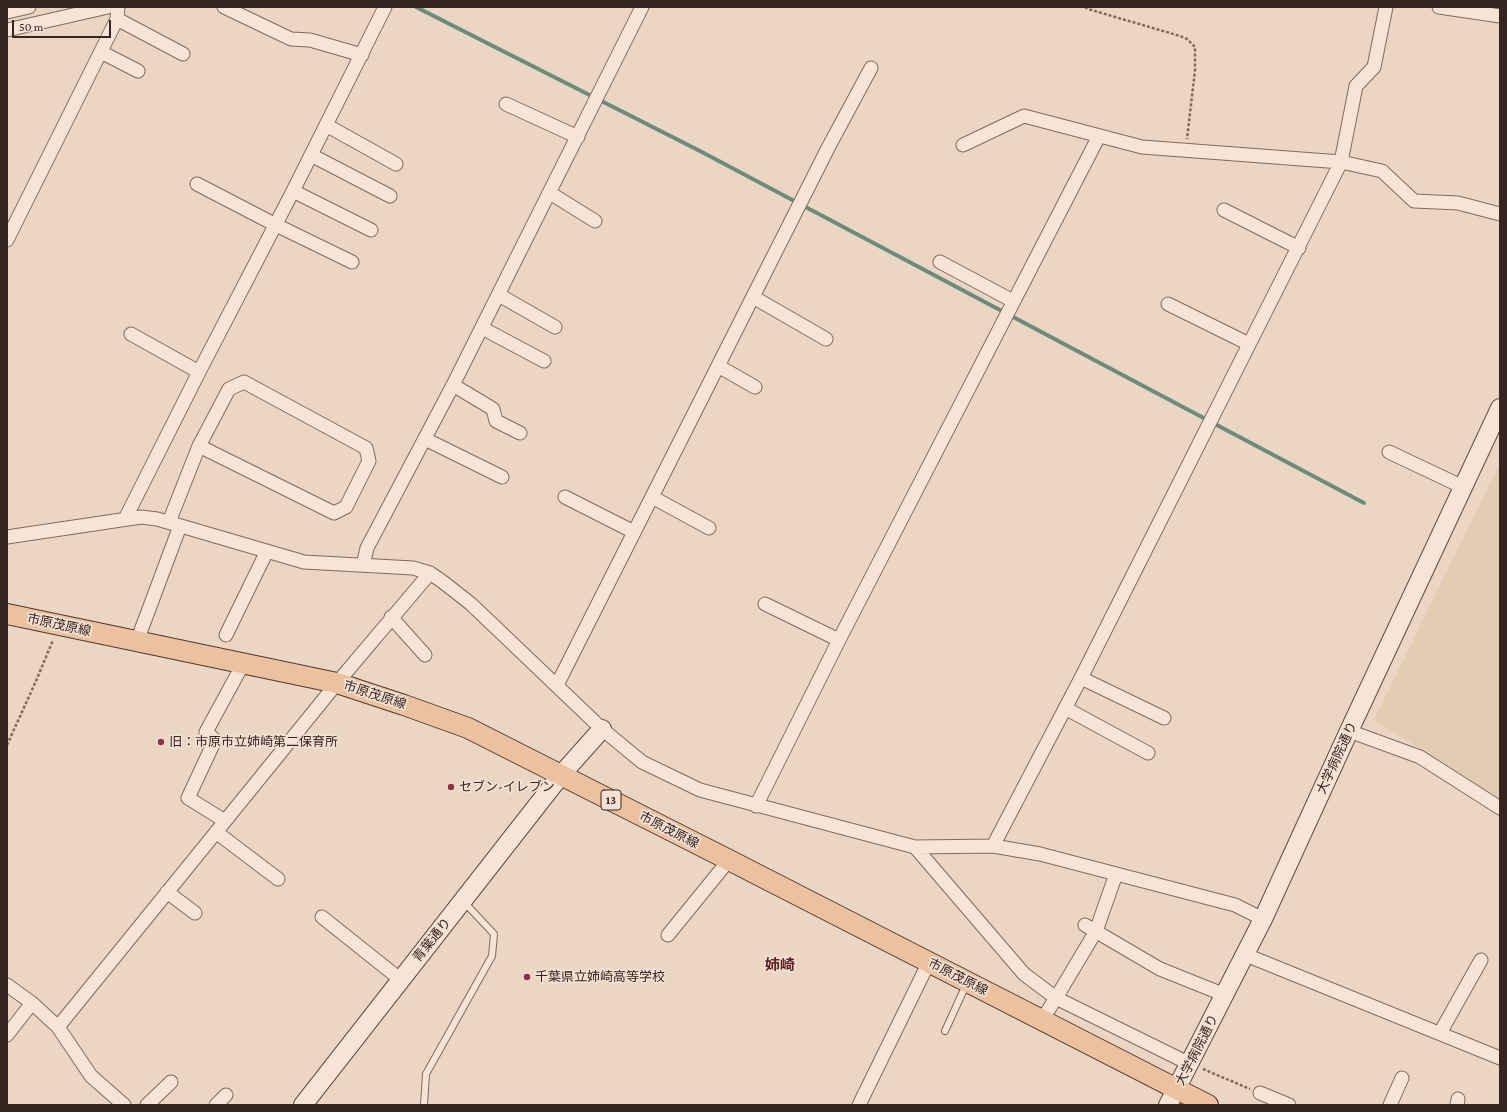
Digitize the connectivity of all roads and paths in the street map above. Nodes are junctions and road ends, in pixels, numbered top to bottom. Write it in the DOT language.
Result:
graph roads {
  1 [pos="29,7"];
  2 [pos="108,7"];
  3 [pos="224,7"];
  4 [pos="385,7"];
  5 [pos="642,7"];
  6 [pos="1085,7"];
  7 [pos="1386,7"];
  8 [pos="1439,7"];
  9 [pos="13,10"];
  10 [pos="117,13"];
  11 [pos="1500,16"];
  12 [pos="12,28"];
  13 [pos="101,52"];
  14 [pos="183,54"];
  15 [pos="362,55"];
  16 [pos="871,68"];
  17 [pos="138,71"];
  18 [pos="506,104"];
  19 [pos="326,125"];
  20 [pos="1099,136"];
  21 [pos="578,137"];
  22 [pos="963,145"];
  23 [pos="1186,151"];
  24 [pos="311,155"];
  25 [pos="1341,162"];
  26 [pos="396,164"];
  27 [pos="197,184"];
  28 [pos="293,190"];
  29 [pos="550,193"];
  30 [pos="390,196"];
  31 [pos="1224,210"];
  32 [pos="1500,214"];
  33 [pos="595,221"];
  34 [pos="274,224"];
  35 [pos="371,230"];
  36 [pos="7,240"];
  37 [pos="1299,248"];
  38 [pos="352,262"];
  39 [pos="940,262"];
  40 [pos="499,295"];
  41 [pos="753,297"];
  42 [pos="1013,301"];
  43 [pos="1168,304"];
  44 [pos="555,327"];
  45 [pos="482,328"];
  46 [pos="131,334"];
  47 [pos="826,339"];
  48 [pos="1249,344"];
  49 [pos="544,361"];
  50 [pos="718,366"];
  51 [pos="199,372"];
  52 [pos="453,386"];
  53 [pos="755,387"];
  54 [pos="1500,408"];
  55 [pos="520,433"];
  56 [pos="425,439"];
  57 [pos="199,446"];
  58 [pos="1388,452"];
  59 [pos="502,477"];
  60 [pos="1463,487"];
  61 [pos="652,496"];
  62 [pos="566,497"];
  63 [pos="125,519"];
  64 [pos="175,524"];
  65 [pos="709,528"];
  66 [pos="634,532"];
  67 [pos="7,536"];
  68 [pos="267,552"];
  69 [pos="363,565"];
  70 [pos="430,573"];
  71 [pos="765,604"];
  72 [pos="7,614"];
  73 [pos="391,617"];
  74 [pos="59,625"];
  75 [pos="226,635"];
  76 [pos="839,640"];
  77 [pos="137,641"];
  78 [pos="425,655"];
  79 [pos="243,664"];
  80 [pos="1081,678"];
  81 [pos="337,683"];
  82 [pos="557,685"];
  83 [pos="1065,708"];
  84 [pos="1164,718"];
  85 [pos="602,729"];
  86 [pos="1349,731"];
  87 [pos="7,745"];
  88 [pos="1148,753"];
  89 [pos="562,775"];
  90 [pos="756,806"];
  91 [pos="1500,808"];
  92 [pos="225,821"];
  93 [pos="216,832"];
  94 [pos="994,846"];
  95 [pos="915,847"];
  96 [pos="729,860"];
  97 [pos="1116,874"];
  98 [pos="278,879"];
  99 [pos="167,892"];
  100 [pos="463,901"];
  101 [pos="195,913"];
  102 [pos="322,917"];
  103 [pos="1264,919"];
  104 [pos="1091,928"];
  105 [pos="668,935"];
  106 [pos="1246,955"];
  107 [pos="1481,960"];
  108 [pos="929,962"];
  109 [pos="400,980"];
  110 [pos="968,982"];
  111 [pos="7,985"];
  112 [pos="1225,995"];
  113 [pos="1056,998"];
  114 [pos="32,1003"];
  115 [pos="1042,1020"];
  116 [pos="58,1027"];
  117 [pos="945,1032"];
  118 [pos="1440,1033"];
  119 [pos="7,1035"];
  120 [pos="1500,1058"];
  121 [pos="1190,1064"];
  122 [pos="1402,1078"];
  123 [pos="171,1082"];
  124 [pos="1260,1093"];
  125 [pos="226,1095"];
  126 [pos="1172,1097"];
  127 [pos="124,1105"];
  128 [pos="147,1105"];
  129 [pos="216,1105"];
  130 [pos="303,1105"];
  131 [pos="424,1105"];
  132 [pos="859,1105"];
  133 [pos="1208,1105"];
  134 [pos="1289,1105"];
  135 [pos="1390,1105"];
  1 -- 9 [label="street"];
  2 -- 12 [label="street"];
  3 -- 15 [label="street"];
  4 -- 15 [label="street"];
  5 -- 21 [label="street"];
  6 -- 23 [label="path"];
  7 -- 25 [label="street"];
  8 -- 11 [label="street"];
  9 -- 12 [label="street"];
  10 -- 13 [label="street"];
  10 -- 14 [label="street"];
  13 -- 17 [label="street"];
  13 -- 36 [label="street"];
  15 -- 19 [label="street"];
  16 -- 41 [label="street"];
  18 -- 21 [label="street"];
  19 -- 24 [label="street"];
  19 -- 26 [label="street"];
  20 -- 22 [label="street"];
  20 -- 23 [label="street"];
  20 -- 42 [label="street"];
  21 -- 29 [label="street"];
  23 -- 25 [label="street"];
  24 -- 28 [label="street"];
  24 -- 30 [label="street"];
  25 -- 32 [label="street"];
  25 -- 37 [label="street"];
  27 -- 34 [label="street"];
  28 -- 34 [label="street"];
  28 -- 35 [label="street"];
  29 -- 33 [label="street"];
  29 -- 40 [label="street"];
  31 -- 37 [label="street"];
  34 -- 38 [label="street"];
  34 -- 51 [label="street"];
  37 -- 48 [label="street"];
  39 -- 42 [label="street"];
  40 -- 44 [label="street"];
  40 -- 45 [label="street"];
  41 -- 47 [label="street"];
  41 -- 50 [label="street"];
  42 -- 76 [label="street"];
  43 -- 48 [label="street"];
  45 -- 49 [label="street"];
  45 -- 52 [label="street"];
  46 -- 51 [label="street"];
  48 -- 80 [label="street"];
  50 -- 53 [label="street"];
  50 -- 61 [label="street"];
  51 -- 63 [label="street"];
  52 -- 55 [label="street"];
  52 -- 56 [label="street"];
  54 -- 60 [label="street, 大学病院通り"];
  56 -- 59 [label="street"];
  56 -- 69 [label="street"];
  57 -- 57 [label="street"];
  57 -- 64 [label="street"];
  58 -- 60 [label="street"];
  60 -- 86 [label="street, 大学病院通り"];
  61 -- 65 [label="street"];
  61 -- 66 [label="street"];
  62 -- 66 [label="street"];
  63 -- 64 [label="street"];
  63 -- 67 [label="street"];
  64 -- 68 [label="street"];
  64 -- 77 [label="street"];
  66 -- 82 [label="street"];
  68 -- 69 [label="street"];
  68 -- 75 [label="street"];
  69 -- 70 [label="street"];
  70 -- 73 [label="street"];
  70 -- 82 [label="street"];
  71 -- 76 [label="street"];
  72 -- 74 [label="main road, 市原茂原線 / 13"];
  73 -- 78 [label="street"];
  73 -- 81 [label="street"];
  74 -- 77 [label="main road, 市原茂原線 / 13"];
  74 -- 87 [label="path"];
  76 -- 90 [label="street"];
  77 -- 79 [label="main road, 市原茂原線 / 13"];
  79 -- 81 [label="main road, 市原茂原線 / 13"];
  79 -- 92 [label="street"];
  80 -- 83 [label="street"];
  80 -- 84 [label="street"];
  81 -- 89 [label="main road, 市原茂原線 / 13"];
  81 -- 92 [label="street"];
  82 -- 85 [label="street"];
  83 -- 88 [label="street"];
  83 -- 94 [label="street"];
  85 -- 89 [label="street, 青葉通り"];
  85 -- 90 [label="street"];
  86 -- 91 [label="street"];
  86 -- 103 [label="street, 大学病院通り"];
  89 -- 96 [label="main road, 市原茂原線 / 13"];
  89 -- 100 [label="street, 青葉通り"];
  90 -- 95 [label="street"];
  92 -- 93 [label="street"];
  93 -- 98 [label="street"];
  93 -- 99 [label="street"];
  94 -- 95 [label="street"];
  94 -- 97 [label="street"];
  95 -- 113 [label="street"];
  96 -- 105 [label="street"];
  96 -- 108 [label="main road, 市原茂原線 / 13"];
  97 -- 103 [label="street"];
  97 -- 104 [label="street"];
  99 -- 101 [label="street"];
  99 -- 116 [label="street"];
  100 -- 109 [label="street, 青葉通り"];
  100 -- 131 [label="lane"];
  102 -- 109 [label="street"];
  103 -- 106 [label="street, 大学病院通り"];
  104 -- 112 [label="street"];
  104 -- 113 [label="street"];
  106 -- 112 [label="street, 大学病院通り"];
  106 -- 118 [label="street"];
  107 -- 118 [label="street"];
  108 -- 110 [label="main road, 市原茂原線 / 13"];
  108 -- 132 [label="street"];
  109 -- 130 [label="street, 青葉通り"];
  110 -- 115 [label="main road, 市原茂原線 / 13"];
  110 -- 117 [label="lane"];
  111 -- 114 [label="street"];
  112 -- 121 [label="street, 大学病院通り"];
  113 -- 115 [label="street"];
  113 -- 121 [label="street"];
  114 -- 116 [label="street"];
  114 -- 119 [label="street"];
  115 -- 126 [label="main road, 市原茂原線 / 13"];
  116 -- 127 [label="street"];
  118 -- 120 [label="street"];
  121 -- 124 [label="path"];
  121 -- 126 [label="street, 大学病院通り"];
  122 -- 135 [label="street"];
  123 -- 128 [label="street"];
  124 -- 134 [label="street"];
  125 -- 129 [label="street"];
  126 -- 133 [label="main road, 市原茂原線 / 13"];
}
